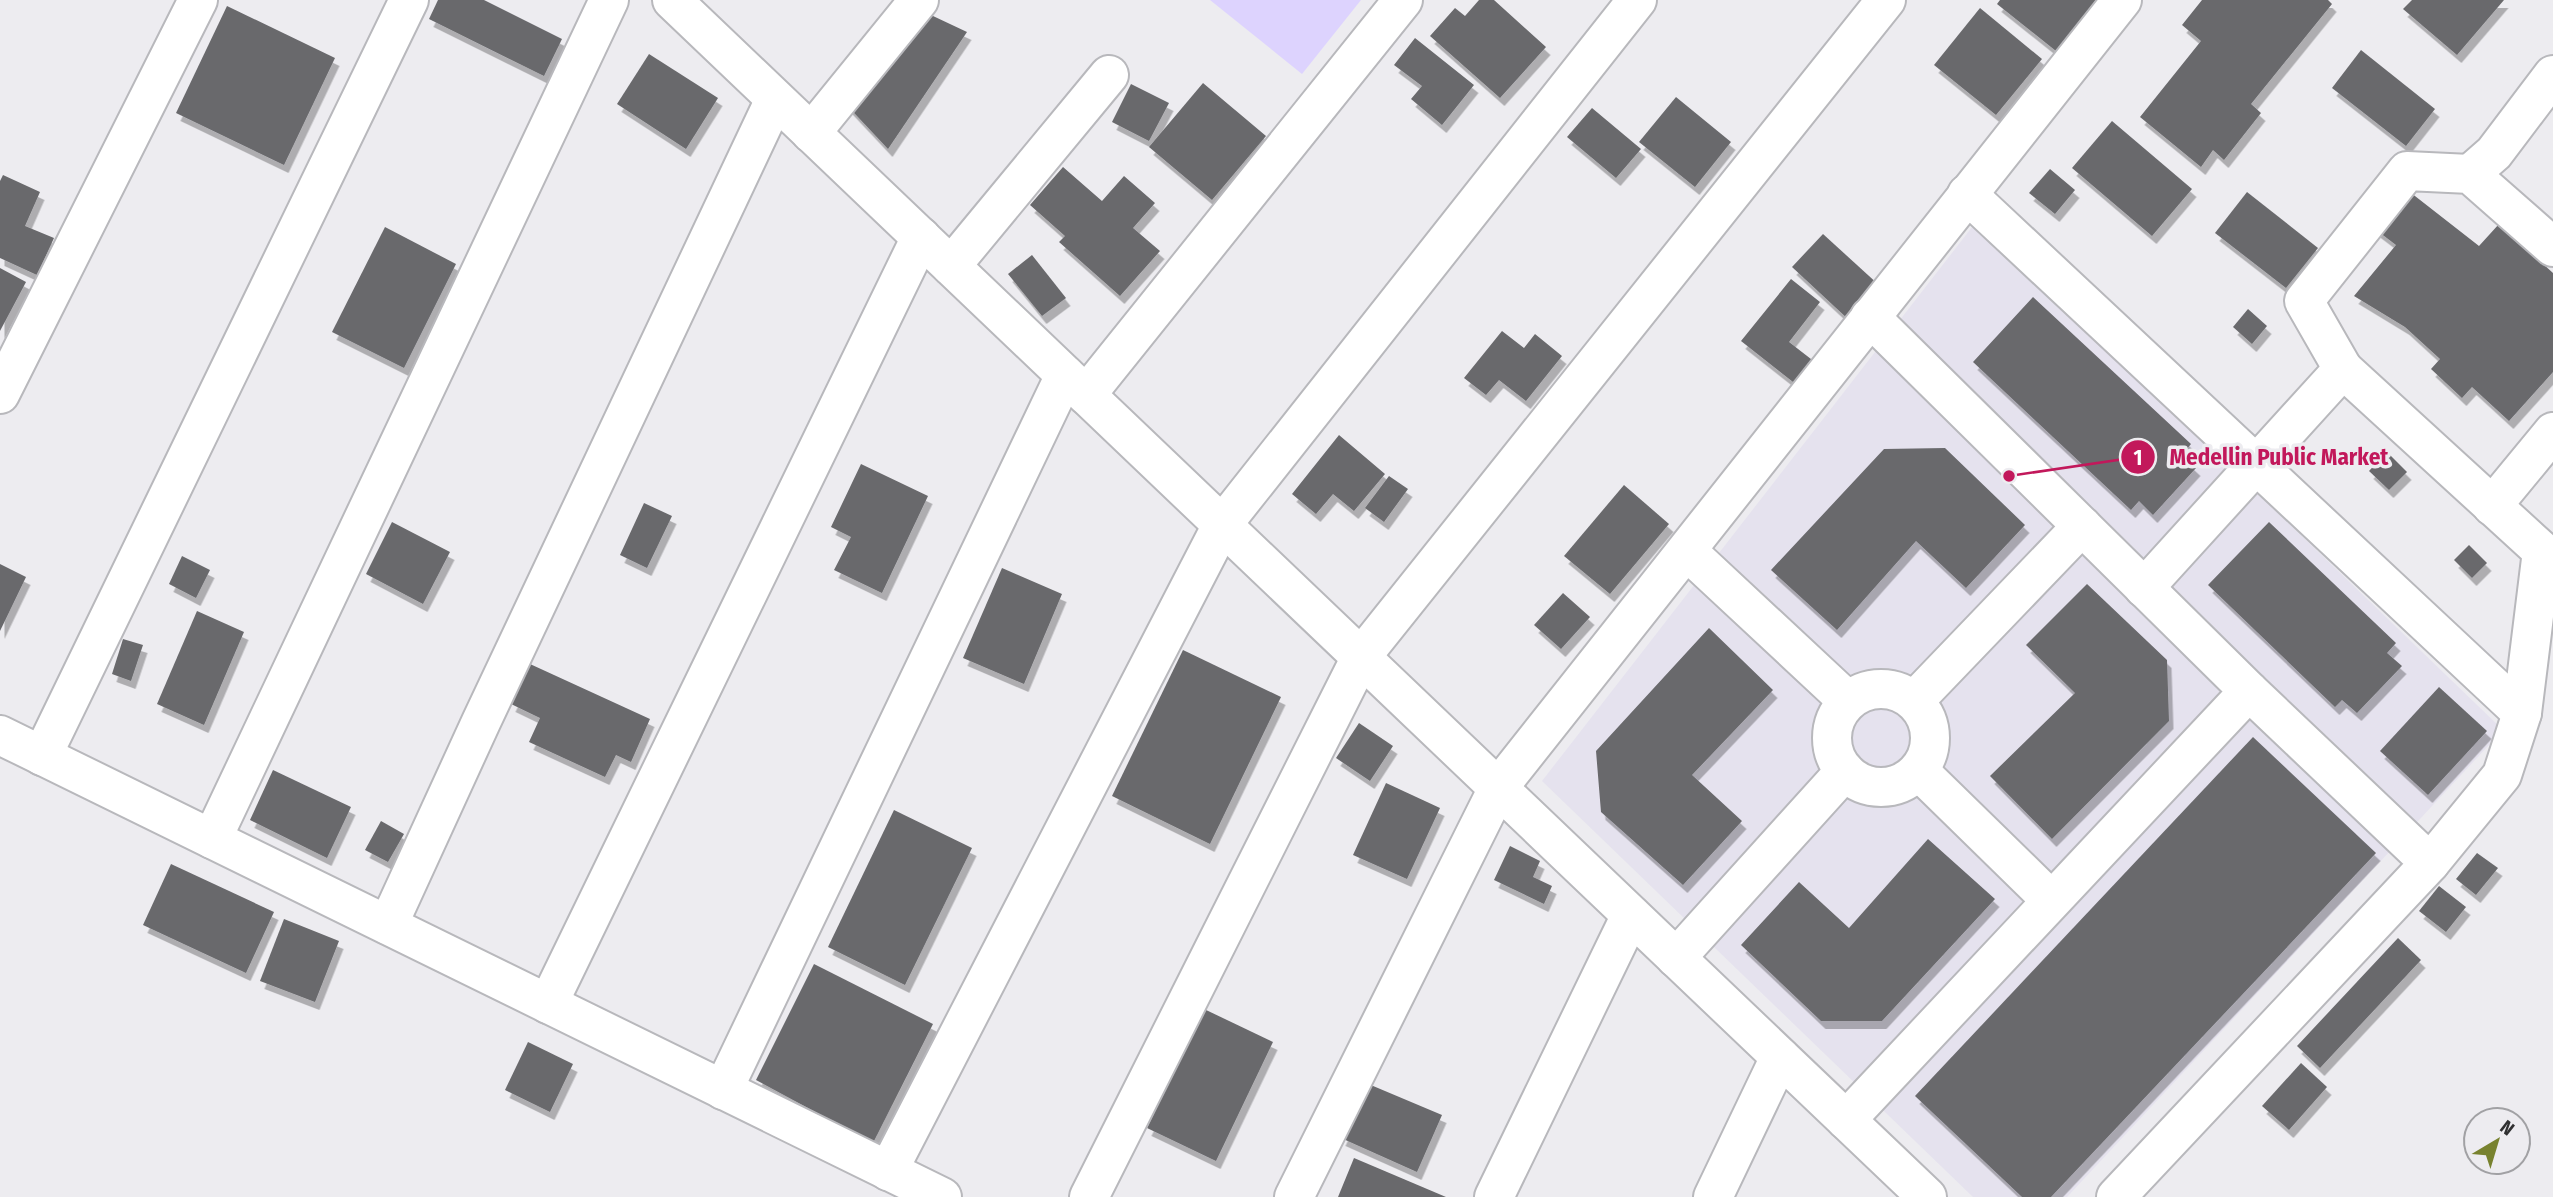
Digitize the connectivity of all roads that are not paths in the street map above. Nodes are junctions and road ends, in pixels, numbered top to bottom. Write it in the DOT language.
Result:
graph roads {
  1 [pos="198,0"];
  2 [pos="409,0"];
  3 [pos="609,0"];
  4 [pos="919,0"];
  5 [pos="1403,0"];
  6 [pos="1637,0"];
  7 [pos="1886,0"];
  8 [pos="2122,0"];
  9 [pos="674,1"];
  10 [pos="1109,75"];
  11 [pos="2553,75"];
  12 [pos="775,99"];
  13 [pos="811,133"];
  14 [pos="2470,174"];
  15 [pos="1967,194"];
  16 [pos="921,237"];
  17 [pos="2553,247"];
  18 [pos="951,266"];
  19 [pos="1870,317"];
  20 [pos="2343,369"];
  21 [pos="1076,386"];
  22 [pos="0,394"];
  23 [pos="2553,432"];
  24 [pos="2257,464"];
  25 [pos="2492,506"];
  26 [pos="1222,525"];
  27 [pos="2082,526"];
  28 [pos="1686,551"];
  29 [pos="2144,588"];
  30 [pos="1361,657"];
  31 [pos="2249,691"];
  32 [pos="1848,701"];
  33 [pos="1914,701"];
  34 [pos="2522,713"];
  35 [pos="0,735"];
  36 [pos="42,755"];
  37 [pos="1845,771"];
  38 [pos="1919,771"];
  39 [pos="1498,788"];
  40 [pos="212,839"];
  41 [pos="2430,863"];
  42 [pos="2052,900"];
  43 [pos="1631,915"];
  44 [pos="388,925"];
  45 [pos="1676,958"];
  46 [pos="548,1004"];
  47 [pos="1780,1057"];
  48 [pos="723,1090"];
  49 [pos="1846,1120"];
  50 [pos="888,1171"];
  51 [pos="1919,1194"];
  52 [pos="942,1197"];
  53 [pos="1089,1197"];
  54 [pos="1294,1197"];
  55 [pos="1494,1197"];
  56 [pos="1713,1197"];
  57 [pos="2116,1197"];
  1 -- 22 [label="street"];
  2 -- 36 [label="street"];
  3 -- 40 [label="street"];
  4 -- 13 [label="street"];
  5 -- 21 [label="street"];
  6 -- 26 [label="street"];
  7 -- 30 [label="street"];
  8 -- 15 [label="street"];
  9 -- 12 [label="street"];
  10 -- 18 [label="street"];
  11 -- 14 [label="street"];
  12 -- 13 [label="street"];
  12 -- 44 [label="street"];
  13 -- 16 [label="street"];
  14 -- 17 [label="street"];
  14 -- 20 [label="street"];
  15 -- 19 [label="street"];
  15 -- 24 [label="street"];
  16 -- 18 [label="street"];
  16 -- 46 [label="street"];
  18 -- 21 [label="street"];
  19 -- 27 [label="street"];
  19 -- 28 [label="street"];
  20 -- 24 [label="street"];
  20 -- 25 [label="street"];
  21 -- 26 [label="street"];
  21 -- 48 [label="street"];
  23 -- 25 [label="street"];
  24 -- 29 [label="street"];
  24 -- 34 [label="street"];
  25 -- 34 [label="street"];
  26 -- 30 [label="street"];
  26 -- 50 [label="street"];
  27 -- 29 [label="street"];
  27 -- 33 [label="street"];
  28 -- 32 [label="street"];
  28 -- 39 [label="street"];
  29 -- 31 [label="street"];
  30 -- 39 [label="street"];
  30 -- 53 [label="street"];
  31 -- 41 [label="street"];
  31 -- 42 [label="street"];
  32 -- 33 [label="street"];
  32 -- 37 [label="street"];
  33 -- 38 [label="street"];
  34 -- 41 [label="street"];
  35 -- 36 [label="street"];
  36 -- 40 [label="street"];
  37 -- 38 [label="street"];
  37 -- 45 [label="street"];
  38 -- 42 [label="street"];
  39 -- 43 [label="street"];
  39 -- 54 [label="street"];
  40 -- 44 [label="street"];
  41 -- 57 [label="street"];
  42 -- 49 [label="street"];
  43 -- 45 [label="street"];
  43 -- 55 [label="street"];
  44 -- 46 [label="street"];
  45 -- 47 [label="street"];
  46 -- 48 [label="street"];
  47 -- 49 [label="street"];
  47 -- 56 [label="street"];
  48 -- 50 [label="street"];
  49 -- 51 [label="street"];
  50 -- 52 [label="street"];
}
